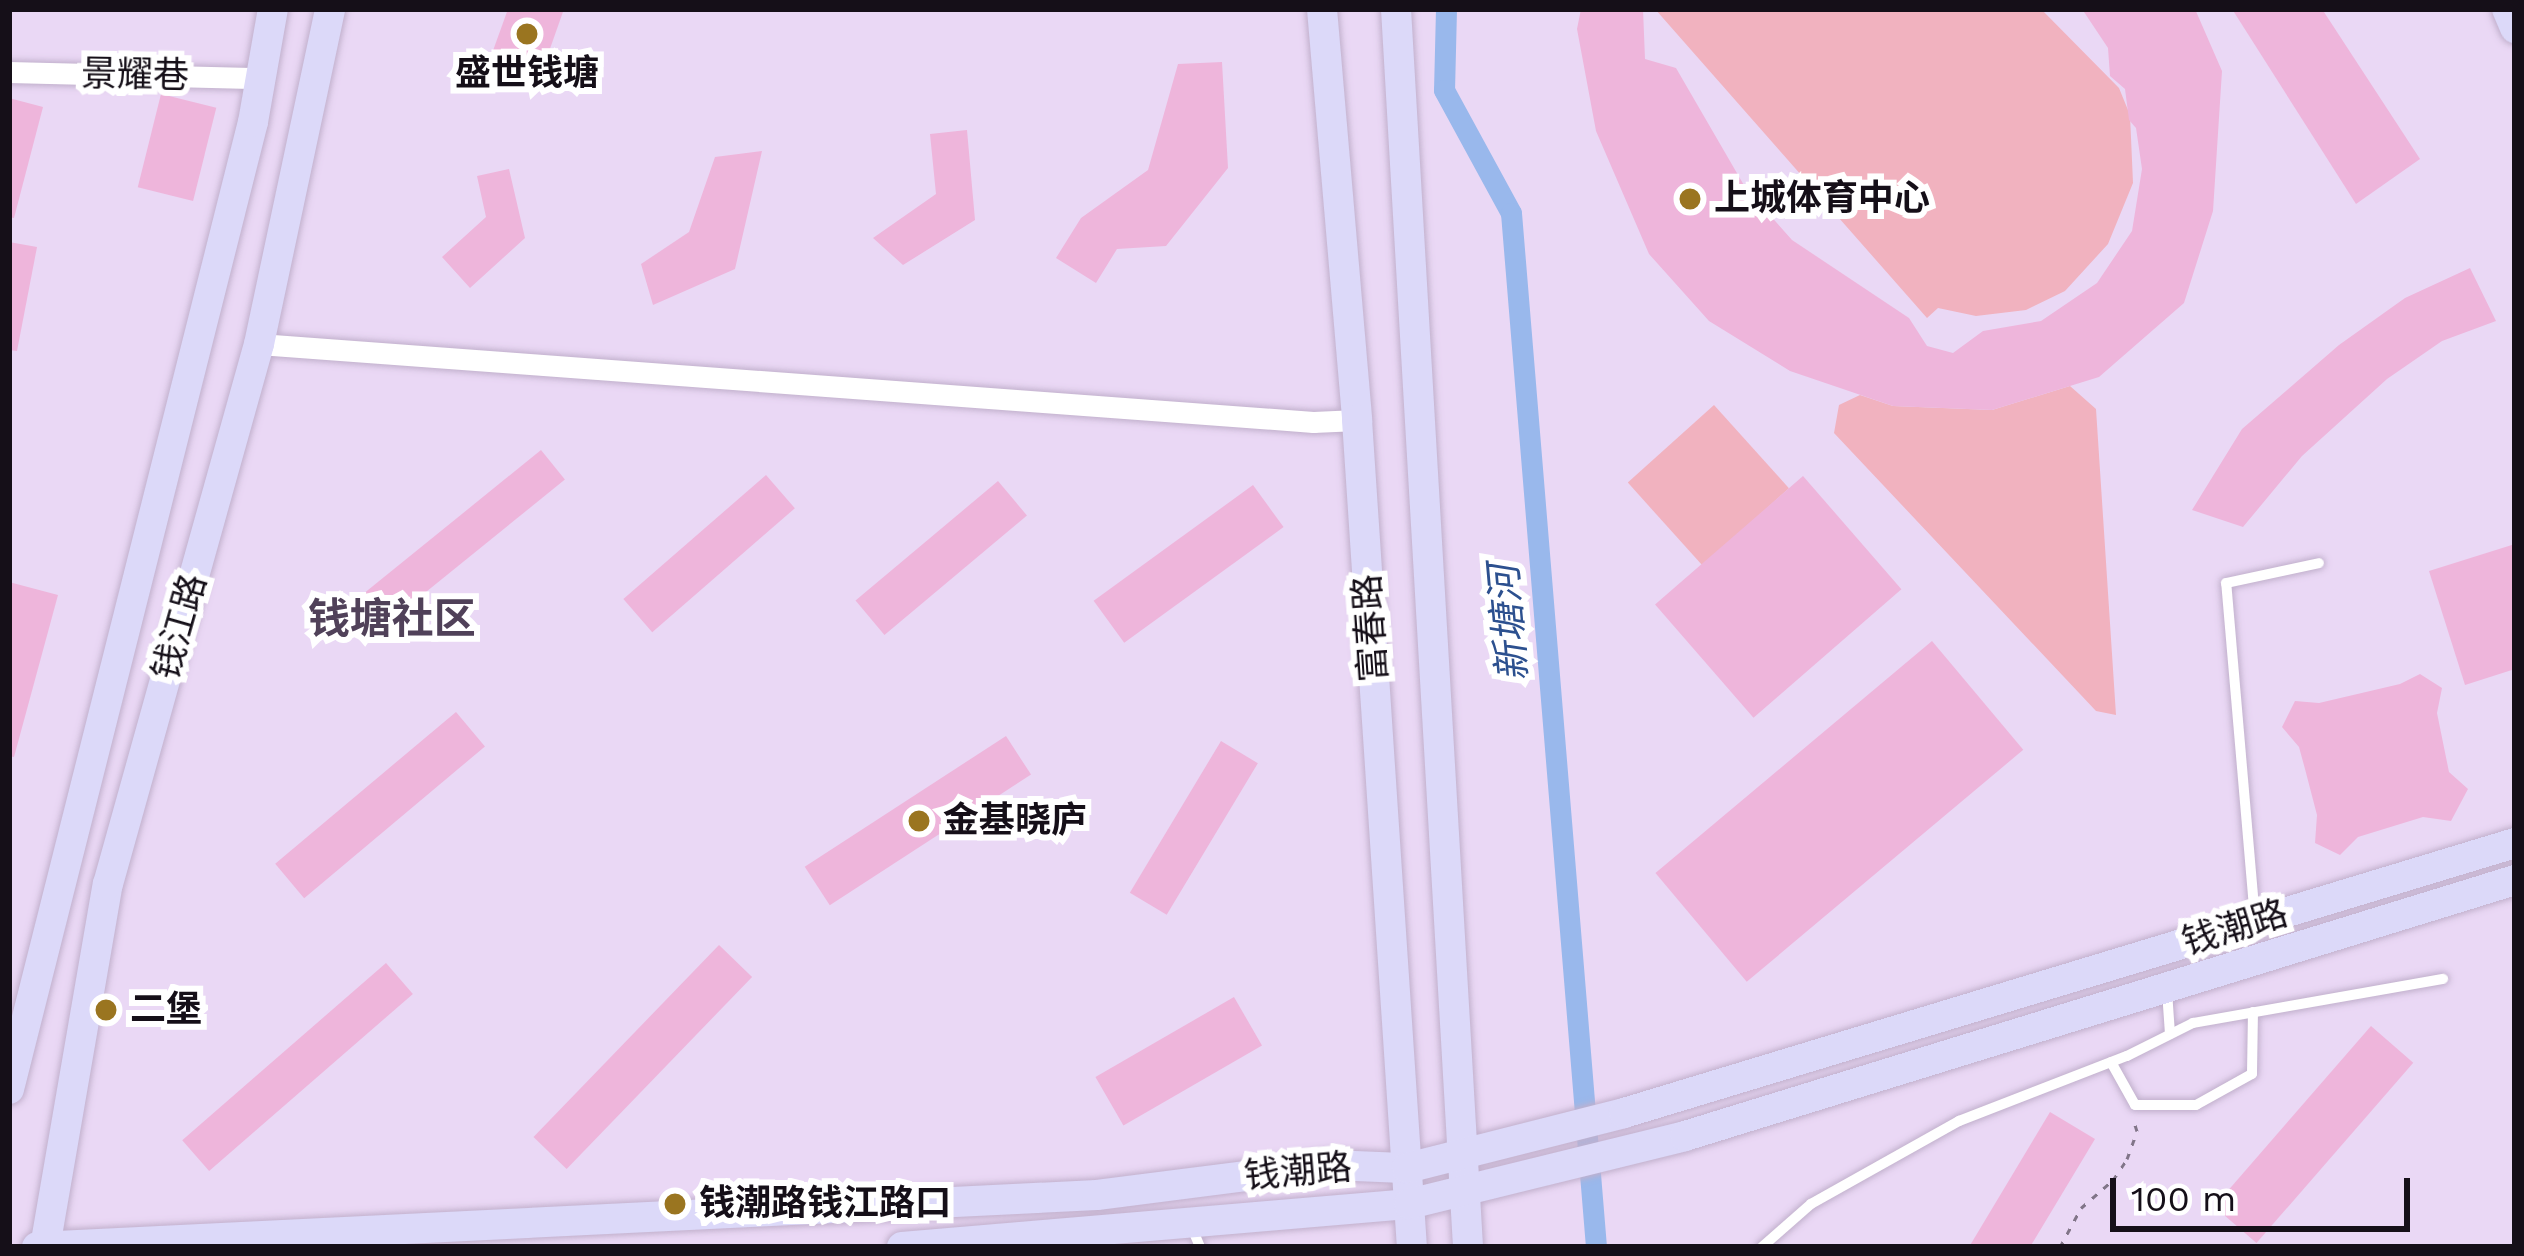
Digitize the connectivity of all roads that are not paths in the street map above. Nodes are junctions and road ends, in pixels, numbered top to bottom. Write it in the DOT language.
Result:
graph roads {
  1 [pos="273,9"];
  2 [pos="330,9"];
  3 [pos="1322,9"];
  4 [pos="1396,9"];
  5 [pos="2507,9"];
  6 [pos="2515,28"];
  7 [pos="9,72"];
  8 [pos="261,78"];
  9 [pos="260,344"];
  10 [pos="1357,420"];
  11 [pos="2319,563"];
  12 [pos="2515,843"];
  13 [pos="2515,880"];
  14 [pos="2255,922"];
  15 [pos="2443,979"];
  16 [pos="2167,987"];
  17 [pos="2253,1012"];
  18 [pos="2170,1034"];
  19 [pos="2111,1062"];
  20 [pos="9,1089"];
  21 [pos="1460,1155"];
  22 [pos="1407,1168"];
  23 [pos="1463,1191"];
  24 [pos="1409,1204"];
  25 [pos="1195,1236"];
  26 [pos="42,1246"];
  27 [pos="902,1247"];
  28 [pos="1412,1247"];
  29 [pos="1468,1247"];
  30 [pos="1762,1247"];
  1 -- 8 [label="main road, 钱江路"];
  2 -- 9 [label="main road, 钱江路"];
  3 -- 10 [label="main road, 富春路"];
  4 -- 21 [label="main road, 富春路"];
  5 -- 6 [label="main road"];
  7 -- 8 [label="street, 景耀巷"];
  8 -- 20 [label="main road, 钱江路"];
  9 -- 10 [label="street"];
  9 -- 26 [label="main road, 钱江路"];
  10 -- 22 [label="main road, 富春路"];
  11 -- 14 [label="lane"];
  12 -- 14 [label="main road, 钱潮路"];
  13 -- 16 [label="main road, 钱潮路"];
  14 -- 21 [label="main road, 钱潮路"];
  15 -- 17 [label="lane"];
  16 -- 18 [label="lane"];
  16 -- 23 [label="main road, 钱潮路"];
  17 -- 18 [label="lane"];
  17 -- 19 [label="lane"];
  18 -- 19 [label="lane"];
  19 -- 30 [label="lane"];
  21 -- 22 [label="main road, 钱潮路"];
  21 -- 23 [label="main road, 富春路"];
  22 -- 24 [label="main road, 富春路"];
  22 -- 26 [label="main road, 钱潮路"];
  23 -- 24 [label="main road, 钱潮路"];
  23 -- 29 [label="main road, 富春路"];
  24 -- 25 [label="main road, 钱潮路"];
  24 -- 28 [label="main road, 富春路"];
  25 -- 27 [label="main road, 钱潮路"];
}
